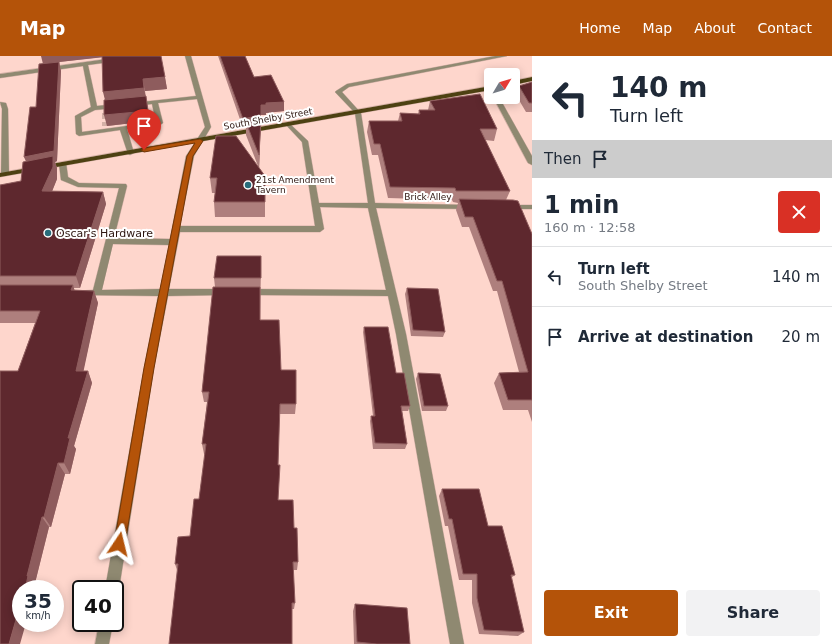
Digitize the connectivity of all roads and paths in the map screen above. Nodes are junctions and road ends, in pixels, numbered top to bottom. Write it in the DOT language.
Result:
graph roads {
  1 [pos="140,56"];
  2 [pos="188,56"];
  3 [pos="504,56"];
  4 [pos="85,63"];
  5 [pos="0,76"];
  6 [pos="532,79"];
  7 [pos="520,82"];
  8 [pos="484,89"];
  9 [pos="200,98"];
  10 [pos="155,102"];
  11 [pos="0,104"];
  12 [pos="500,104"];
  13 [pos="128,105"];
  14 [pos="120,106"];
  15 [pos="94,108"];
  16 [pos="358,113"];
  17 [pos="289,125"];
  18 [pos="123,128"];
  19 [pos="200,141"];
  20 [pos="130,153"];
  21 [pos="532,163"];
  22 [pos="63,164"];
  23 [pos="2,175"];
  24 [pos="316,205"];
  25 [pos="372,207"];
  26 [pos="476,207"];
  27 [pos="500,207"];
  28 [pos="532,207"];
  29 [pos="176,229"];
  30 [pos="109,241"];
  31 [pos="174,242"];
  32 [pos="164,292"];
  33 [pos="74,293"];
  34 [pos="97,293"];
  35 [pos="391,293"];
  36 [pos="114,580"];
  37 [pos="104,632"];
  38 [pos="102,644"];
  39 [pos="457,644"];
  1 -- 4 [label="street"];
  2 -- 9 [label="street"];
  3 -- 16 [label="street"];
  4 -- 5 [label="street"];
  4 -- 15 [label="street"];
  6 -- 7 [label="main road"];
  8 -- 16 [label="main road, South Shelby Street"];
  9 -- 10 [label="street"];
  9 -- 19 [label="street"];
  10 -- 13 [label="street"];
  10 -- 18 [label="street"];
  11 -- 23 [label="street"];
  12 -- 21 [label="street"];
  14 -- 15 [label="street"];
  15 -- 18 [label="street"];
  16 -- 17 [label="main road, South Shelby Street"];
  16 -- 25 [label="street"];
  17 -- 19 [label="main road, South Shelby Street"];
  17 -- 24 [label="street"];
  18 -- 20 [label="street"];
  19 -- 20 [label="main road, South Shelby Street"];
  19 -- 29 [label="street"];
  20 -- 22 [label="main road, South Shelby Street"];
  22 -- 23 [label="main road, South Shelby Street"];
  22 -- 30 [label="street"];
  24 -- 25 [label="street, Brick Alley"];
  24 -- 29 [label="street"];
  25 -- 26 [label="street, Brick Alley"];
  25 -- 35 [label="street"];
  27 -- 28 [label="street"];
  29 -- 31 [label="street"];
  30 -- 31 [label="street"];
  30 -- 34 [label="street"];
  31 -- 32 [label="street"];
  32 -- 34 [label="street"];
  32 -- 35 [label="street"];
  32 -- 36 [label="street"];
  33 -- 34 [label="street"];
  35 -- 39 [label="street"];
  37 -- 38 [label="street"];
}
